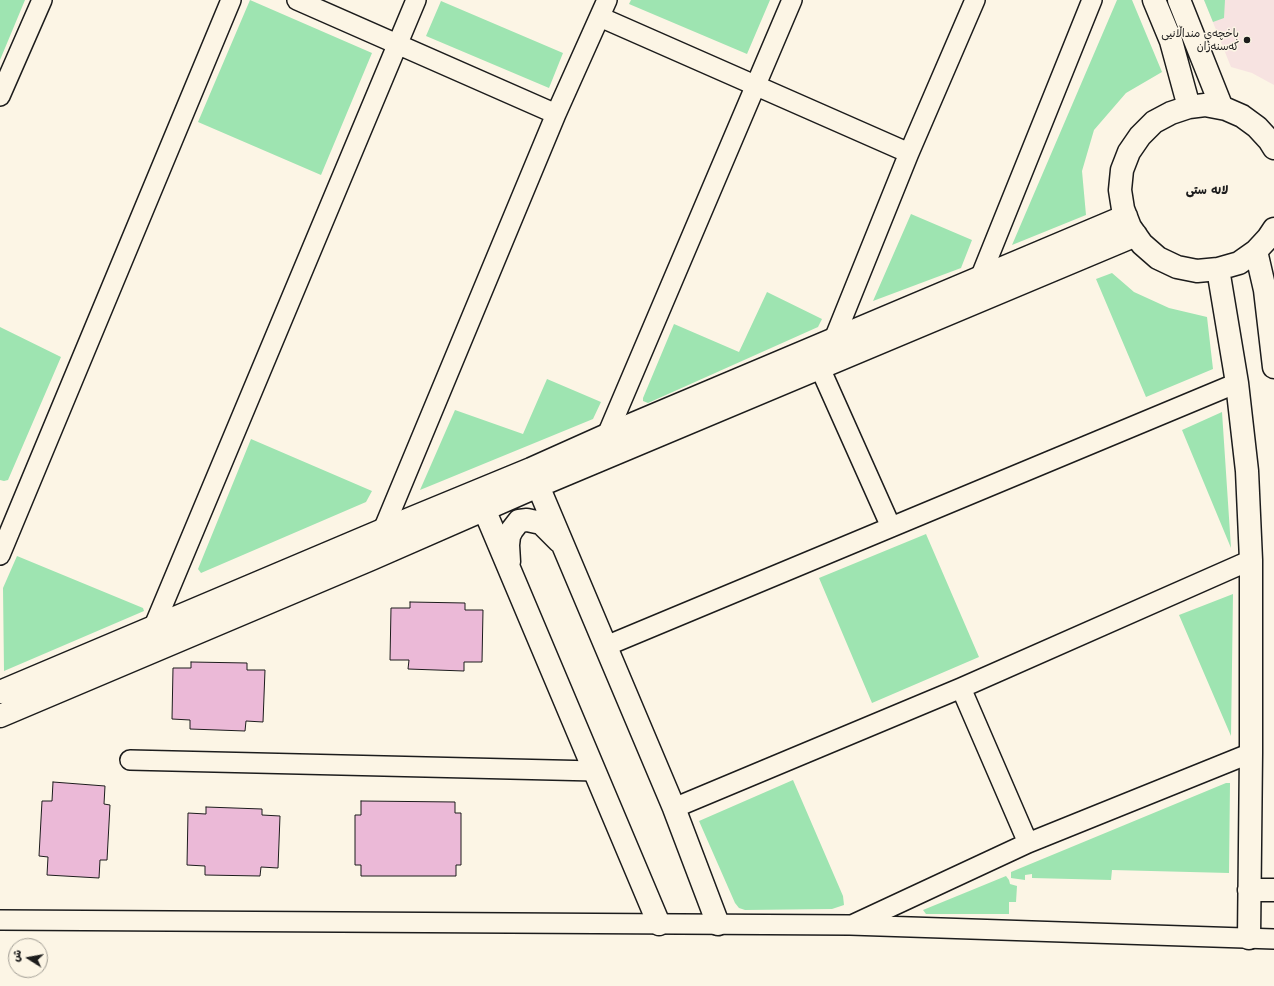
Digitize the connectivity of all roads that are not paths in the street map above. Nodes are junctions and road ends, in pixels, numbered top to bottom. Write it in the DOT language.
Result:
graph roads {
  1 [pos="42,0"];
  2 [pos="231,0"];
  3 [pos="297,0"];
  4 [pos="416,0"];
  5 [pos="792,0"];
  6 [pos="975,0"];
  7 [pos="1092,0"];
  8 [pos="1154,0"];
  9 [pos="1179,0"];
  10 [pos="604,9"];
  11 [pos="397,44"];
  12 [pos="756,85"];
  13 [pos="0,96"];
  14 [pos="1189,107"];
  15 [pos="1222,108"];
  16 [pos="556,114"];
  17 [pos="1270,138"];
  18 [pos="909,152"];
  19 [pos="1126,216"];
  20 [pos="1274,229"];
  21 [pos="1136,235"];
  22 [pos="1256,251"];
  23 [pos="1218,269"];
  24 [pos="980,278"];
  25 [pos="834,339"];
  26 [pos="1274,367"];
  27 [pos="820,368"];
  28 [pos="1237,383"];
  29 [pos="611,445"];
  30 [pos="535,478"];
  31 [pos="480,501"];
  32 [pos="891,527"];
  33 [pos="383,530"];
  34 [pos="565,550"];
  35 [pos="0,555"];
  36 [pos="1251,560"];
  37 [pos="511,571"];
  38 [pos="154,626"];
  39 [pos="606,646"];
  40 [pos="961,688"];
  41 [pos="0,692"];
  42 [pos="0,716"];
  43 [pos="1251,753"];
  44 [pos="130,760"];
  45 [pos="595,771"];
  46 [pos="674,808"];
  47 [pos="1028,843"];
  48 [pos="1249,890"];
  49 [pos="1274,890"];
  50 [pos="0,920"];
  51 [pos="659,924"];
  52 [pos="718,924"];
  53 [pos="850,926"];
  54 [pos="1249,938"];
  55 [pos="1274,939"];
  1 -- 13 [label="street"];
  2 -- 35 [label="street"];
  3 -- 11 [label="street"];
  4 -- 11 [label="street"];
  5 -- 12 [label="street"];
  6 -- 18 [label="street"];
  7 -- 24 [label="street"];
  8 -- 14 [label="street"];
  9 -- 15 [label="street"];
  10 -- 12 [label="street"];
  10 -- 16 [label="street"];
  11 -- 16 [label="street"];
  11 -- 38 [label="street"];
  12 -- 18 [label="street"];
  12 -- 29 [label="street"];
  14 -- 15 [label="street"];
  14 -- 19 [label="street"];
  15 -- 17 [label="street"];
  16 -- 33 [label="street"];
  18 -- 25 [label="street"];
  19 -- 21 [label="street"];
  19 -- 24 [label="street"];
  20 -- 22 [label="street"];
  21 -- 23 [label="street"];
  21 -- 27 [label="street"];
  22 -- 23 [label="street"];
  22 -- 26 [label="street"];
  23 -- 28 [label="street"];
  24 -- 25 [label="street"];
  25 -- 29 [label="street"];
  27 -- 29 [label="street"];
  27 -- 32 [label="street"];
  28 -- 32 [label="street"];
  28 -- 36 [label="street"];
  29 -- 30 [label="street"];
  30 -- 31 [label="street"];
  30 -- 34 [label="street"];
  31 -- 33 [label="street"];
  31 -- 37 [label="street"];
  31 -- 42 [label="street"];
  32 -- 39 [label="street"];
  33 -- 38 [label="street"];
  34 -- 37 [label="street"];
  34 -- 39 [label="street"];
  36 -- 40 [label="street"];
  36 -- 43 [label="street"];
  37 -- 45 [label="street"];
  38 -- 41 [label="street"];
  39 -- 46 [label="street"];
  40 -- 46 [label="street"];
  40 -- 47 [label="street"];
  43 -- 47 [label="street"];
  43 -- 48 [label="street"];
  44 -- 45 [label="street"];
  45 -- 51 [label="street"];
  46 -- 52 [label="street"];
  47 -- 53 [label="street"];
  48 -- 49 [label="street"];
  48 -- 54 [label="street"];
  50 -- 51 [label="street"];
  51 -- 52 [label="street"];
  52 -- 53 [label="street"];
  53 -- 54 [label="street"];
  54 -- 55 [label="street"];
}
